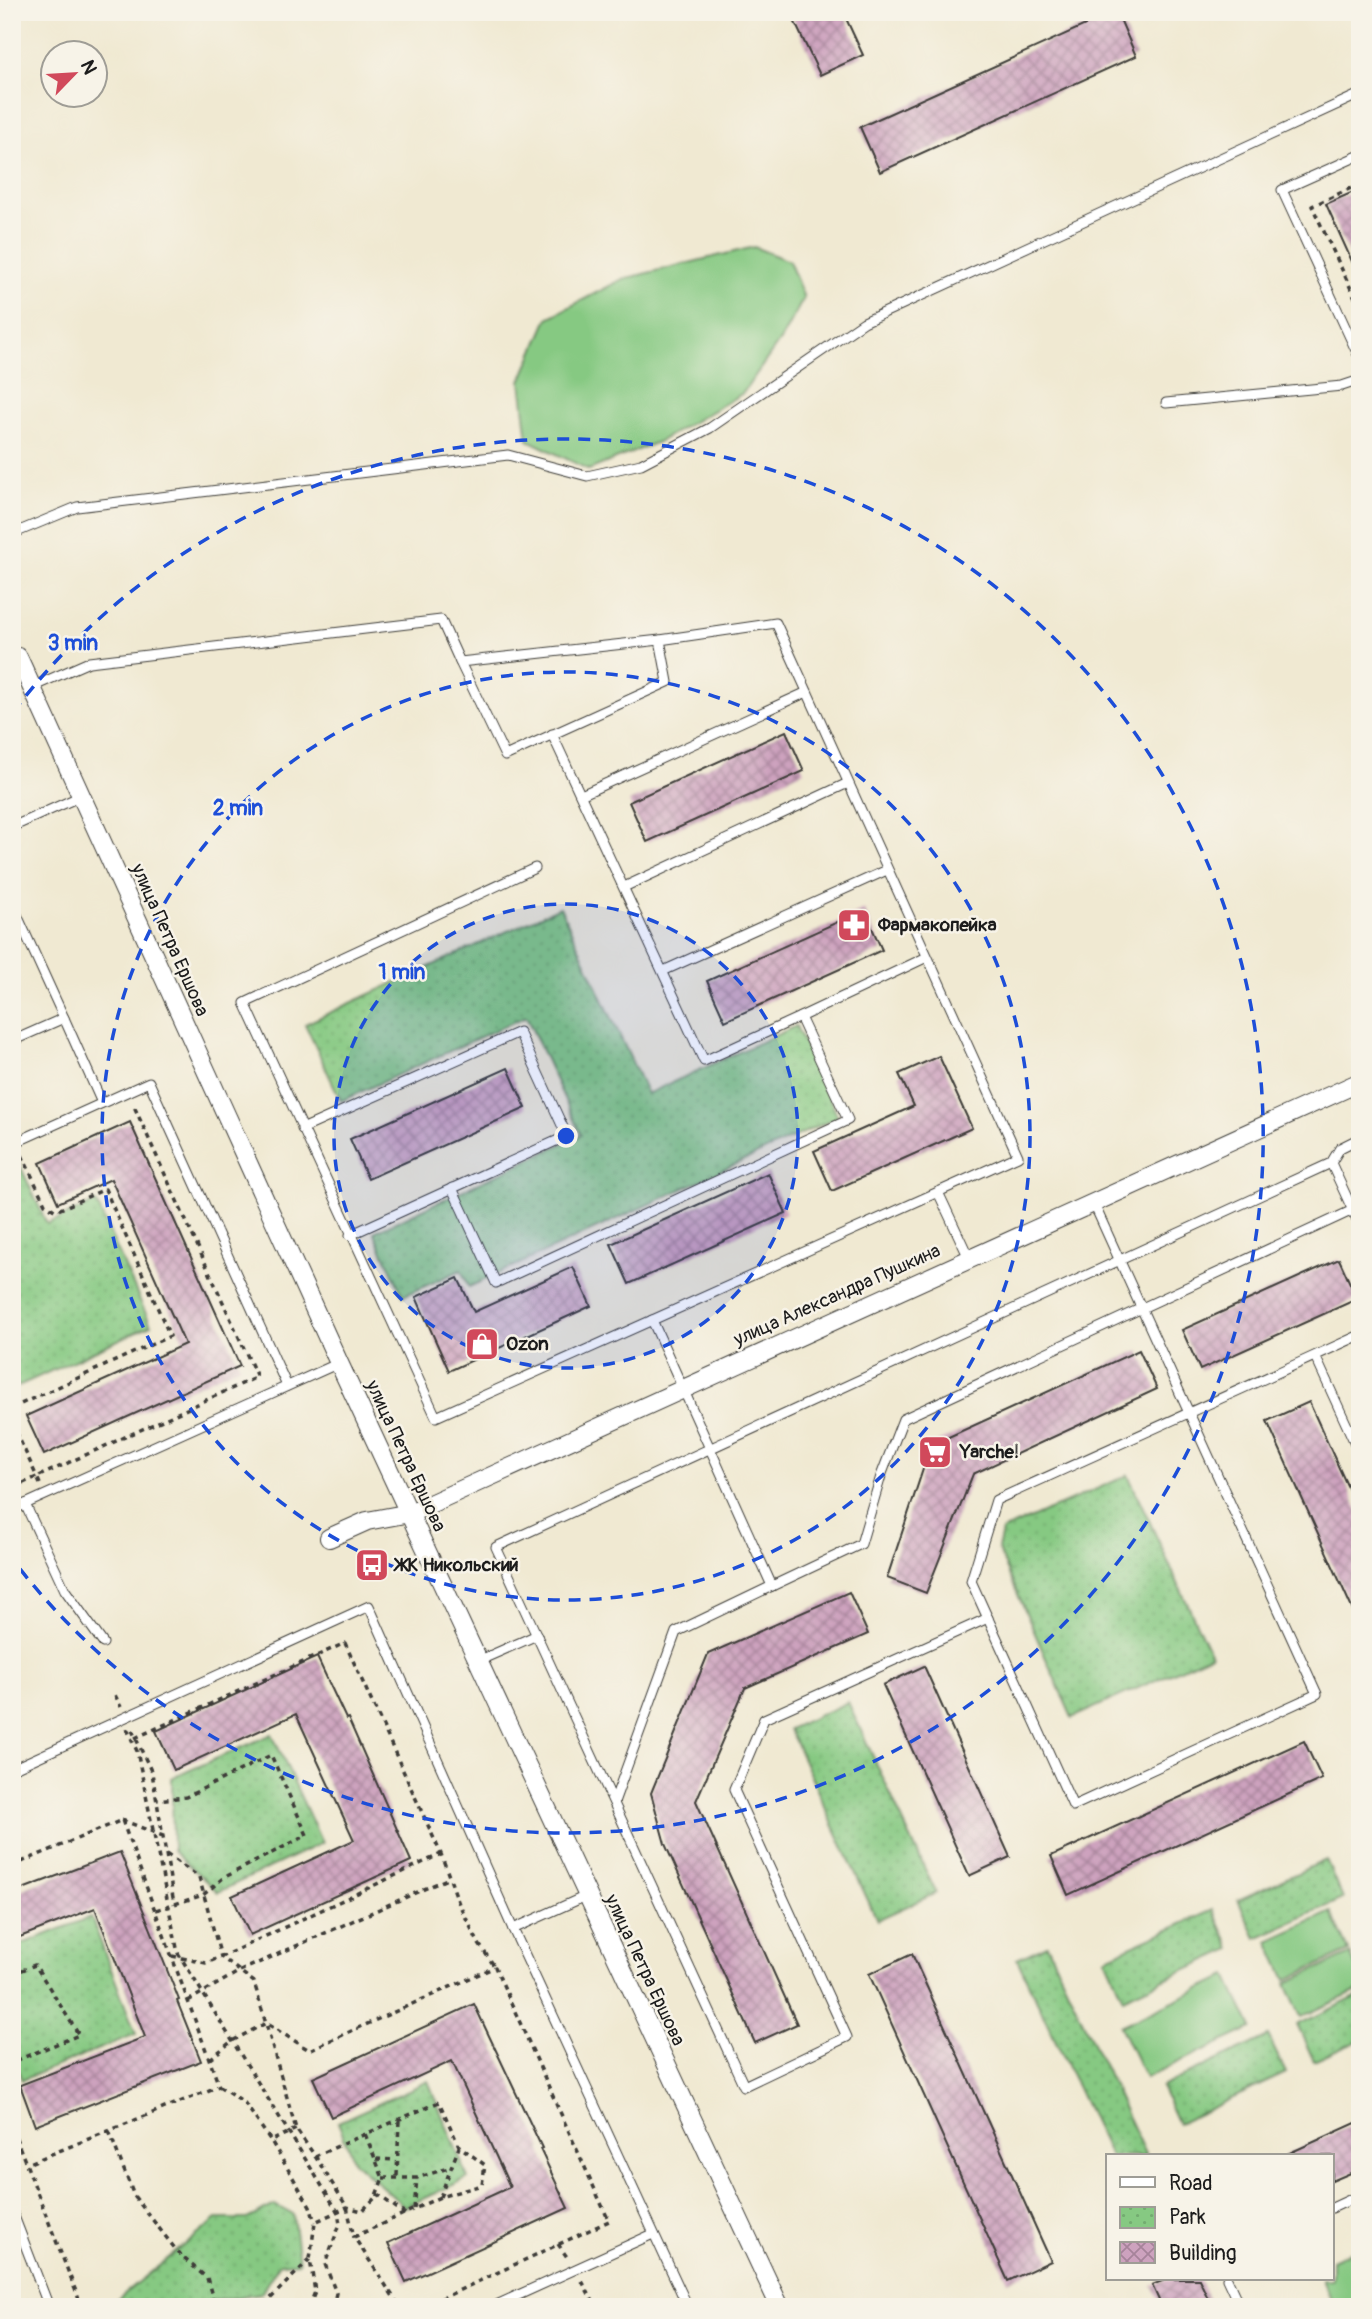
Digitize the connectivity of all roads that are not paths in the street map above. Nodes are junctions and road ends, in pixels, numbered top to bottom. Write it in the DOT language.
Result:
graph roads {
  1 [pos="1360,94"];
  2 [pos="1360,155"];
  3 [pos="1360,359"];
  4 [pos="1360,380"];
  5 [pos="1166,403"];
  6 [pos="12,534"];
  7 [pos="660,639"];
  8 [pos="17,662"];
  9 [pos="460,662"];
  10 [pos="32,687"];
  11 [pos="807,692"];
  12 [pos="552,734"];
  13 [pos="848,783"];
  14 [pos="580,795"];
  15 [pos="81,796"];
  16 [pos="12,827"];
  17 [pos="535,869"];
  18 [pos="887,870"];
  19 [pos="624,887"];
  20 [pos="12,904"];
  21 [pos="926,957"];
  22 [pos="663,971"];
  23 [pos="800,1017"];
  24 [pos="64,1018"];
  25 [pos="12,1041"];
  26 [pos="1360,1082"];
  27 [pos="102,1103"];
  28 [pos="302,1129"];
  29 [pos="1360,1138"];
  30 [pos="12,1140"];
  31 [pos="1331,1163"];
  32 [pos="452,1188"];
  33 [pos="938,1192"];
  34 [pos="1093,1202"];
  35 [pos="1353,1210"];
  36 [pos="1360,1226"];
  37 [pos="351,1235"];
  38 [pos="969,1258"];
  39 [pos="1119,1260"];
  40 [pos="1141,1308"];
  41 [pos="652,1320"];
  42 [pos="1360,1335"];
  43 [pos="1315,1356"];
  44 [pos="339,1363"];
  45 [pos="288,1386"];
  46 [pos="683,1388"];
  47 [pos="1189,1413"];
  48 [pos="709,1448"];
  49 [pos="1360,1454"];
  50 [pos="25,1504"];
  51 [pos="12,1510"];
  52 [pos="410,1513"];
  53 [pos="330,1538"];
  54 [pos="772,1586"];
  55 [pos="988,1618"];
  56 [pos="537,1635"];
  57 [pos="103,1643"];
  58 [pos="478,1661"];
  59 [pos="12,1769"];
  60 [pos="614,1802"];
  61 [pos="586,1896"];
  62 [pos="513,1928"];
  63 [pos="1360,2195"];
  64 [pos="1334,2207"];
  65 [pos="12,2211"];
  66 [pos="653,2234"];
  67 [pos="1227,2280"];
  68 [pos="50,2307"];
  69 [pos="492,2307"];
  70 [pos="688,2307"];
  71 [pos="780,2307"];
  72 [pos="1240,2307"];
  1 -- 6 [label="lane"];
  2 -- 3 [label="lane"];
  4 -- 5 [label="lane"];
  7 -- 9 [label="lane"];
  7 -- 11 [label="lane"];
  7 -- 12 [label="lane"];
  8 -- 10 [label="street, улица Петра Ершова"];
  9 -- 10 [label="lane"];
  9 -- 12 [label="lane"];
  10 -- 15 [label="street, улица Петра Ершова"];
  11 -- 13 [label="lane"];
  11 -- 14 [label="lane"];
  12 -- 14 [label="lane"];
  13 -- 18 [label="lane"];
  13 -- 19 [label="lane"];
  14 -- 19 [label="lane"];
  15 -- 16 [label="lane"];
  15 -- 44 [label="street, улица Петра Ершова"];
  17 -- 28 [label="lane"];
  18 -- 21 [label="lane"];
  18 -- 22 [label="lane"];
  19 -- 22 [label="lane"];
  20 -- 24 [label="lane"];
  21 -- 23 [label="lane"];
  21 -- 33 [label="lane"];
  22 -- 23 [label="lane"];
  23 -- 32 [label="lane"];
  24 -- 25 [label="lane"];
  24 -- 27 [label="lane"];
  26 -- 34 [label="street, улица Александра Пушкина"];
  27 -- 30 [label="lane"];
  27 -- 45 [label="lane"];
  28 -- 32 [label="lane"];
  28 -- 37 [label="lane"];
  29 -- 31 [label="lane"];
  31 -- 35 [label="lane"];
  31 -- 39 [label="lane"];
  32 -- 37 [label="lane"];
  33 -- 38 [label="lane"];
  33 -- 41 [label="lane"];
  34 -- 38 [label="street, улица Александра Пушкина"];
  34 -- 39 [label="lane"];
  35 -- 36 [label="lane"];
  35 -- 40 [label="lane"];
  37 -- 41 [label="lane"];
  38 -- 46 [label="street, улица Александра Пушкина"];
  39 -- 40 [label="lane"];
  39 -- 48 [label="lane"];
  40 -- 47 [label="lane"];
  40 -- 54 [label="lane"];
  41 -- 46 [label="lane"];
  42 -- 43 [label="lane"];
  43 -- 47 [label="lane"];
  43 -- 49 [label="lane"];
  44 -- 45 [label="lane"];
  44 -- 52 [label="street, улица Петра Ершова"];
  45 -- 50 [label="lane"];
  46 -- 48 [label="lane"];
  46 -- 52 [label="street, улица Александра Пушкина"];
  47 -- 55 [label="lane"];
  47 -- 55 [label="lane"];
  48 -- 54 [label="lane"];
  48 -- 56 [label="lane"];
  50 -- 51 [label="lane"];
  50 -- 57 [label="lane"];
  52 -- 53 [label="street, улица Александра Пушкина"];
  52 -- 58 [label="street, улица Петра Ершова"];
  54 -- 60 [label="lane"];
  55 -- 60 [label="lane"];
  56 -- 58 [label="lane"];
  56 -- 60 [label="lane"];
  58 -- 61 [label="street, улица Петра Ершова"];
  59 -- 62 [label="lane"];
  61 -- 62 [label="lane"];
  61 -- 71 [label="street, улица Петра Ершова"];
  62 -- 66 [label="lane"];
  63 -- 64 [label="lane"];
  65 -- 68 [label="lane"];
  66 -- 69 [label="lane"];
  66 -- 70 [label="lane"];
  67 -- 72 [label="lane"];
}
